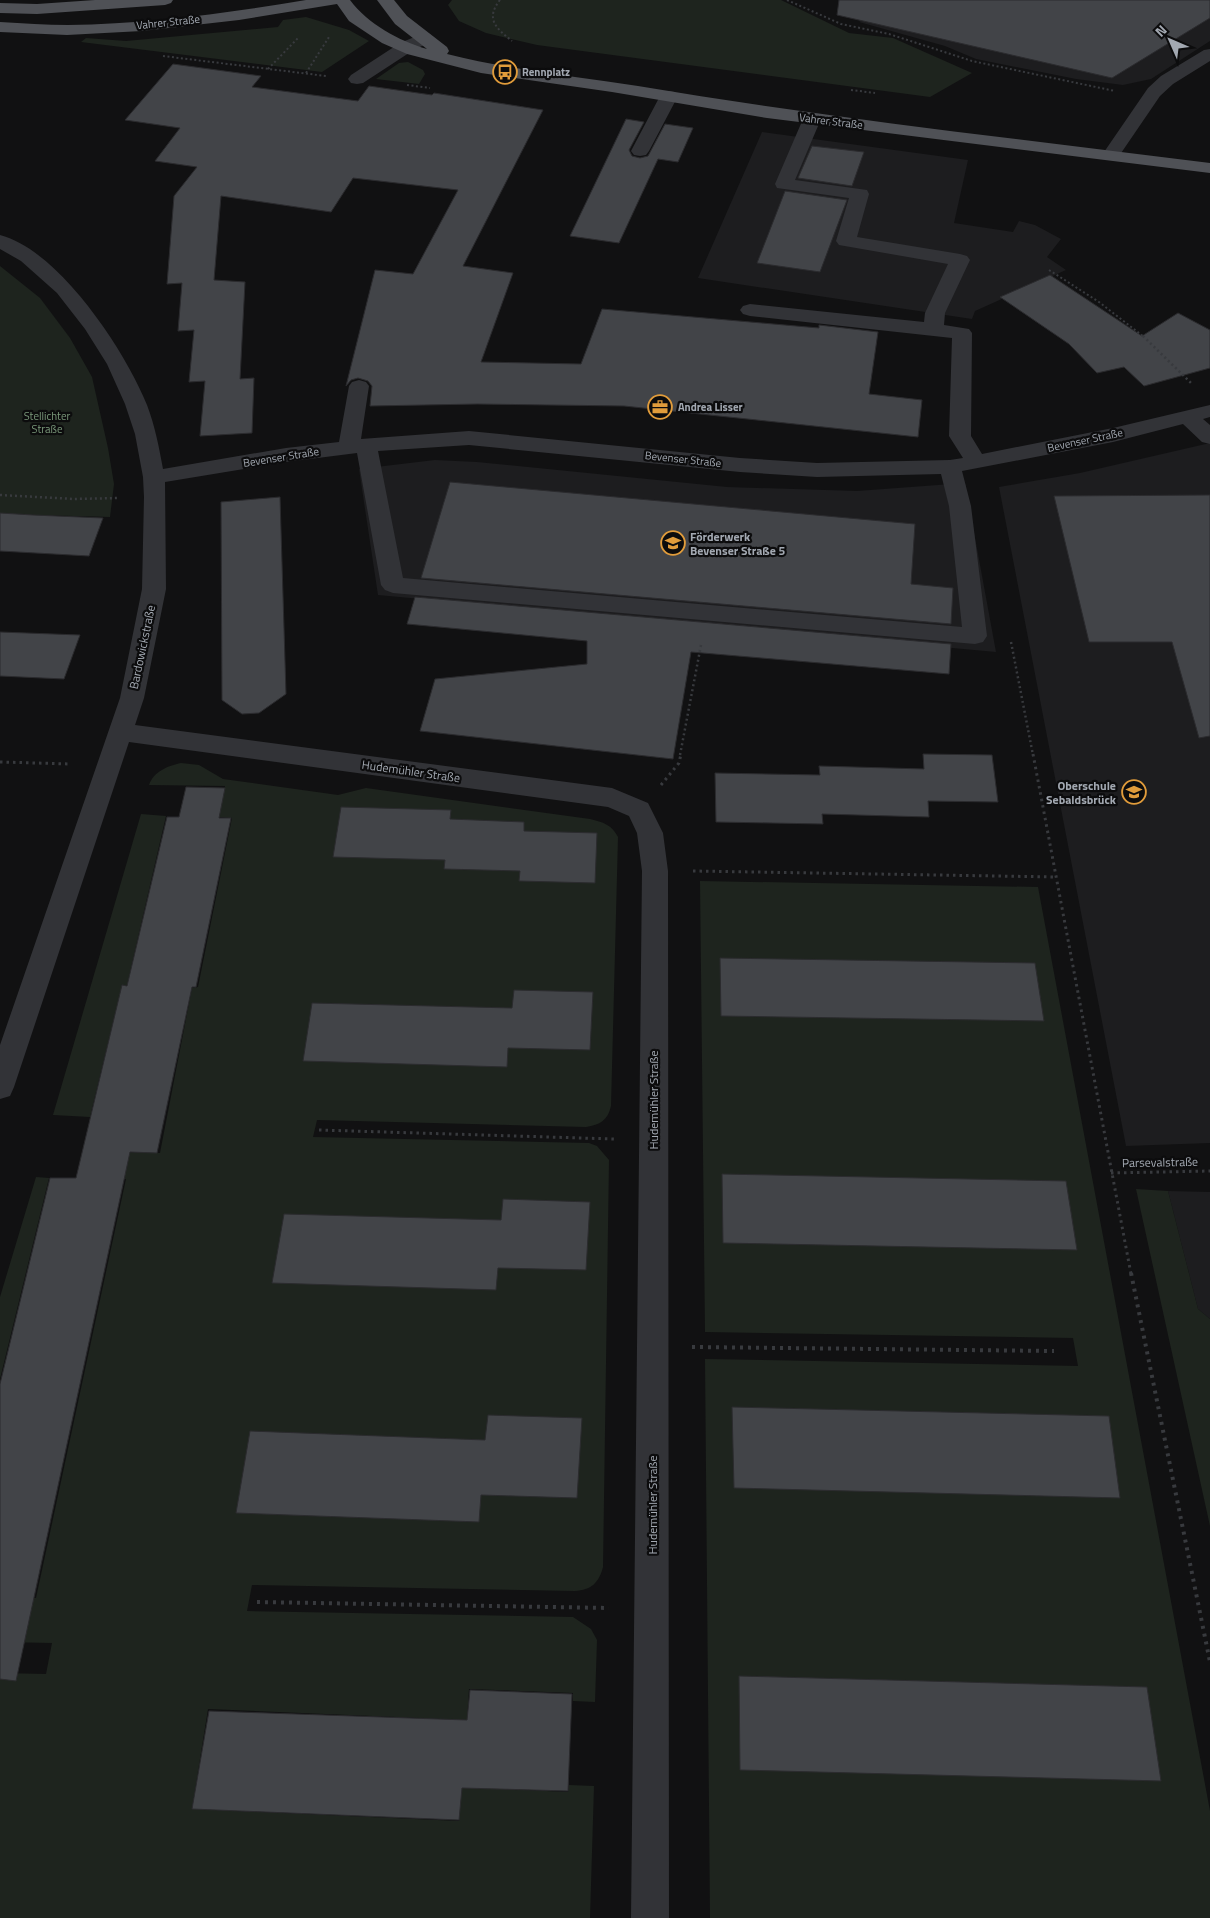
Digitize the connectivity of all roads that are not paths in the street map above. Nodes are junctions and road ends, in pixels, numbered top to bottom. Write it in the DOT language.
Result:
graph roads {
  1 [pos="165,0"];
  2 [pos="335,0"];
  3 [pos="342,0"];
  4 [pos="385,0"];
  5 [pos="0,8"];
  6 [pos="0,27"];
  7 [pos="424,38"];
  8 [pos="406,47"];
  9 [pos="1210,54"];
  10 [pos="454,62"];
  11 [pos="357,79"];
  12 [pos="669,96"];
  13 [pos="812,118"];
  14 [pos="640,152"];
  15 [pos="1111,155"];
  16 [pos="1210,168"];
  17 [pos="0,241"];
  18 [pos="750,310"];
  19 [pos="933,330"];
  20 [pos="359,386"];
  21 [pos="1210,412"];
  22 [pos="1188,416"];
  23 [pos="1210,438"];
  24 [pos="357,446"];
  25 [pos="976,462"];
  26 [pos="950,467"];
  27 [pos="155,487"];
  28 [pos="120,732"];
  29 [pos="0,1087"];
  30 [pos="650,1918"];
  1 -- 5 [label="main road, Vahrer Straße"];
  2 -- 6 [label="main road, Vahrer Straße"];
  3 -- 8 [label="main road, Vahrer Straße"];
  4 -- 7 [label="main road, Vahrer Straße"];
  7 -- 8 [label="street"];
  7 -- 10 [label="main road, Vahrer Straße"];
  8 -- 10 [label="main road, Vahrer Straße"];
  8 -- 11 [label="street"];
  9 -- 15 [label="street"];
  10 -- 12 [label="main road, Vahrer Straße"];
  12 -- 13 [label="main road, Vahrer Straße"];
  12 -- 14 [label="street"];
  13 -- 15 [label="main road, Vahrer Straße"];
  13 -- 19 [label="street"];
  15 -- 16 [label="main road, Vahrer Straße"];
  17 -- 27 [label="street, Bardowickstraße"];
  18 -- 19 [label="street"];
  19 -- 25 [label="street"];
  20 -- 24 [label="street"];
  21 -- 22 [label="street, Bevenser Straße"];
  22 -- 23 [label="street"];
  22 -- 25 [label="street, Bevenser Straße"];
  24 -- 26 [label="street, Bevenser Straße"];
  24 -- 26 [label="street"];
  24 -- 27 [label="street, Bevenser Straße"];
  25 -- 26 [label="street, Bevenser Straße"];
  27 -- 28 [label="street, Bardowickstraße"];
  28 -- 29 [label="street, Bardowickstraße"];
  28 -- 30 [label="street, Hudemühler Straße"];
}
